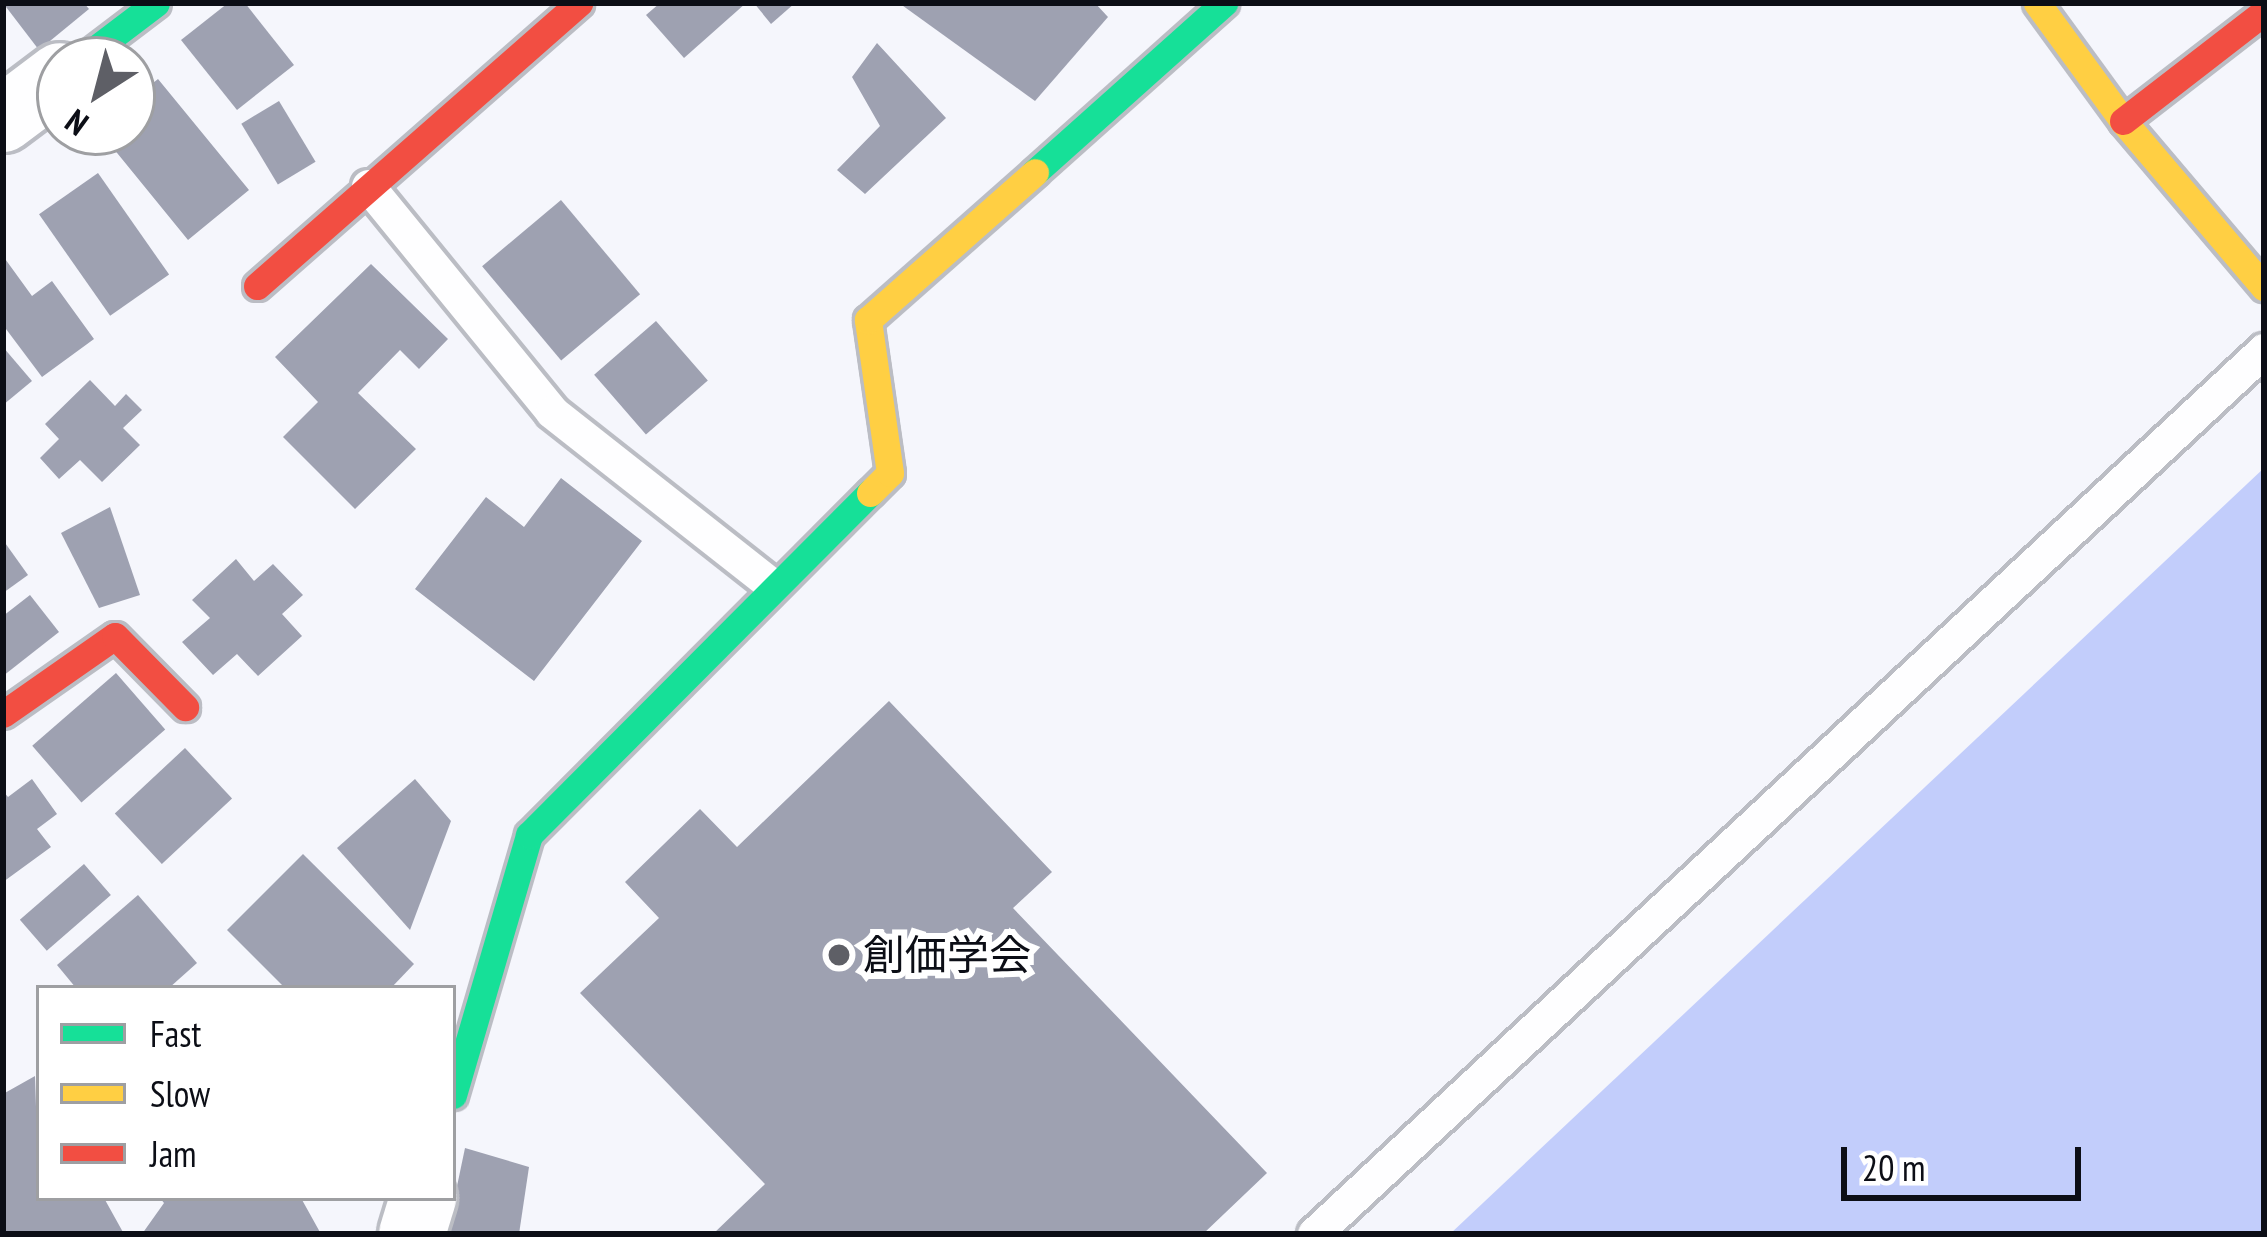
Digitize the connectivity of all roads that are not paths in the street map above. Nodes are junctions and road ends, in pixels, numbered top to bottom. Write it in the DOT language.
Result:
graph roads {
  1 [pos="156,3"];
  2 [pos="579,3"];
  3 [pos="1224,3"];
  4 [pos="2037,3"];
  5 [pos="2264,12"];
  6 [pos="113,36"];
  7 [pos="36,94"];
  8 [pos="3,119"];
  9 [pos="2123,121"];
  10 [pos="368,186"];
  11 [pos="257,286"];
  12 [pos="2264,287"];
  13 [pos="2264,350"];
  14 [pos="772,585"];
  15 [pos="184,707"];
  16 [pos="3,714"];
  17 [pos="456,1085"];
  18 [pos="422,1201"];
  19 [pos="412,1234"];
  20 [pos="1314,1234"];
  1 -- 6 [label="street"];
  2 -- 10 [label="street"];
  3 -- 14 [label="street"];
  4 -- 9 [label="street"];
  5 -- 9 [label="street"];
  7 -- 8 [label="street"];
  9 -- 12 [label="street"];
  10 -- 11 [label="street"];
  10 -- 14 [label="lane"];
  13 -- 20 [label="lane"];
  14 -- 17 [label="street"];
  15 -- 16 [label="street"];
  18 -- 19 [label="street"];
}
